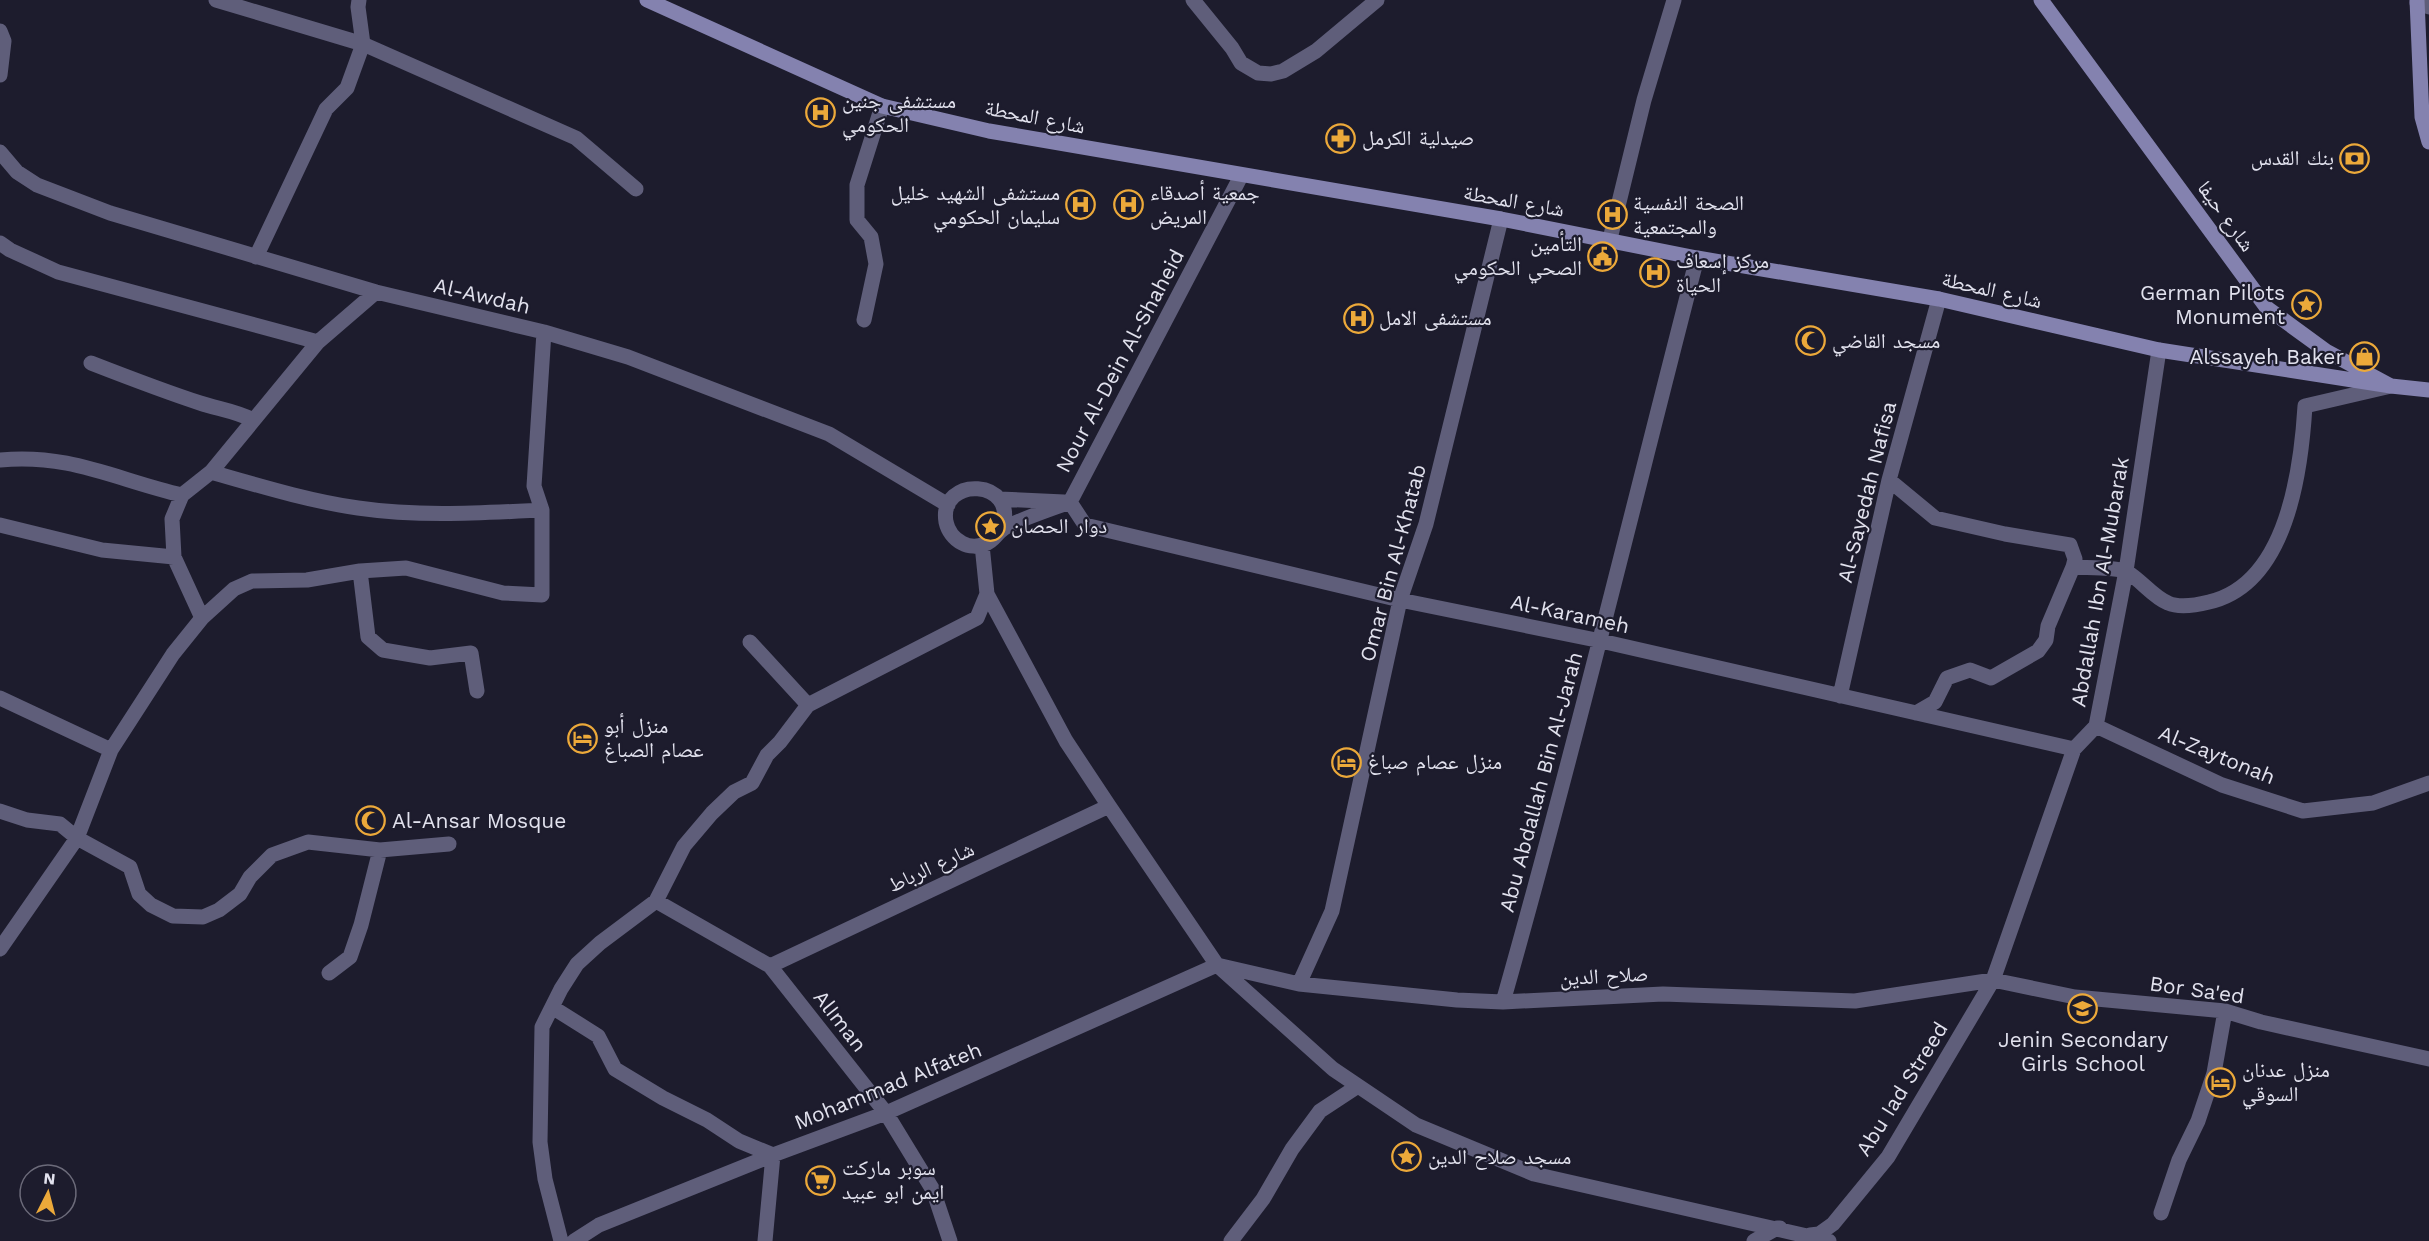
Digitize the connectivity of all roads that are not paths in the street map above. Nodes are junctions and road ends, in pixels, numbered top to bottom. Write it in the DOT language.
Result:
graph roads {
  1 [pos="216,0"];
  2 [pos="359,0"];
  3 [pos="646,0"];
  4 [pos="1193,0"];
  5 [pos="1377,0"];
  6 [pos="1674,0"];
  7 [pos="2041,0"];
  8 [pos="2421,4"];
  9 [pos="0,32"];
  10 [pos="363,44"];
  11 [pos="0,75"];
  12 [pos="882,106"];
  13 [pos="2429,142"];
  14 [pos="0,152"];
  15 [pos="1241,176"];
  16 [pos="636,189"];
  17 [pos="1501,219"];
  18 [pos="1610,239"];
  19 [pos="0,243"];
  20 [pos="256,257"];
  21 [pos="1697,258"];
  22 [pos="376,292"];
  23 [pos="1939,299"];
  24 [pos="864,320"];
  25 [pos="544,332"];
  26 [pos="318,342"];
  27 [pos="2159,350"];
  28 [pos="91,363"];
  29 [pos="2391,386"];
  30 [pos="2429,390"];
  31 [pos="253,420"];
  32 [pos="0,460"];
  33 [pos="212,472"];
  34 [pos="1889,480"];
  35 [pos="182,495"];
  36 [pos="999,499"];
  37 [pos="1070,502"];
  38 [pos="948,505"];
  39 [pos="542,510"];
  40 [pos="0,525"];
  41 [pos="1002,529"];
  42 [pos="982,545"];
  43 [pos="174,557"];
  44 [pos="2073,567"];
  45 [pos="360,571"];
  46 [pos="2126,571"];
  47 [pos="987,594"];
  48 [pos="1400,600"];
  49 [pos="202,618"];
  50 [pos="1601,641"];
  51 [pos="750,642"];
  52 [pos="477,691"];
  53 [pos="1840,696"];
  54 [pos="0,698"];
  55 [pos="808,705"];
  56 [pos="1916,713"];
  57 [pos="2096,726"];
  58 [pos="2073,749"];
  59 [pos="111,750"];
  60 [pos="2429,783"];
  61 [pos="1109,806"];
  62 [pos="0,811"];
  63 [pos="77,838"];
  64 [pos="449,844"];
  65 [pos="380,850"];
  66 [pos="656,902"];
  67 [pos="0,949"];
  68 [pos="1217,965"];
  69 [pos="770,966"];
  70 [pos="329,973"];
  71 [pos="1993,980"];
  72 [pos="1299,984"];
  73 [pos="1503,1002"];
  74 [pos="552,1007"];
  75 [pos="2225,1011"];
  76 [pos="2429,1059"];
  77 [pos="1358,1086"];
  78 [pos="886,1113"];
  79 [pos="773,1155"];
  80 [pos="2161,1213"];
  81 [pos="1777,1228"];
  82 [pos="561,1241"];
  83 [pos="574,1241"];
  84 [pos="765,1241"];
  85 [pos="950,1241"];
  86 [pos="1231,1241"];
  87 [pos="1754,1241"];
  88 [pos="1829,1241"];
  1 -- 10 [label="street"];
  2 -- 10 [label="street"];
  3 -- 12 [label="main road, شارع المحطة"];
  4 -- 5 [label="street"];
  6 -- 18 [label="street"];
  7 -- 29 [label="main road, شارع حيفا"];
  8 -- 13 [label="main road"];
  9 -- 11 [label="street"];
  10 -- 16 [label="street"];
  10 -- 20 [label="street"];
  12 -- 15 [label="main road, شارع المحطة"];
  12 -- 24 [label="street"];
  14 -- 20 [label="street, Al-Awdah"];
  15 -- 17 [label="main road, شارع المحطة"];
  15 -- 37 [label="street, Nour Al-Dein Al-Shaheid"];
  17 -- 18 [label="main road, شارع المحطة"];
  17 -- 48 [label="street, Omar Bin Al-Khatab"];
  18 -- 21 [label="main road, شارع المحطة"];
  19 -- 26 [label="street"];
  20 -- 22 [label="street, Al-Awdah"];
  21 -- 23 [label="main road, شارع المحطة"];
  21 -- 50 [label="street, Abu Abdallah Bin Al-Jarah"];
  22 -- 25 [label="street, Al-Awdah"];
  22 -- 26 [label="street"];
  23 -- 27 [label="main road, شارع المحطة"];
  23 -- 34 [label="street, Al-Sayedah Nafisa"];
  25 -- 38 [label="street, Al-Awdah"];
  25 -- 39 [label="street"];
  26 -- 31 [label="street"];
  27 -- 29 [label="main road, شارع المحطة"];
  27 -- 46 [label="street, Abdallah Ibn Al-Mubarak"];
  28 -- 31 [label="street"];
  29 -- 30 [label="main road, شارع حيفا"];
  29 -- 46 [label="street"];
  31 -- 33 [label="street"];
  32 -- 35 [label="street"];
  33 -- 35 [label="street"];
  33 -- 39 [label="street"];
  34 -- 44 [label="street"];
  34 -- 53 [label="street, Al-Sayedah Nafisa"];
  35 -- 43 [label="street"];
  36 -- 37 [label="street, Nour Al-Dein Al-Shaheid"];
  36 -- 38 [label="street"];
  36 -- 41 [label="street"];
  37 -- 41 [label="street"];
  37 -- 48 [label="street, Al-Karameh"];
  38 -- 42 [label="street"];
  39 -- 45 [label="street"];
  40 -- 43 [label="street"];
  41 -- 42 [label="street"];
  42 -- 47 [label="street"];
  43 -- 49 [label="street"];
  44 -- 46 [label="street"];
  44 -- 56 [label="street"];
  45 -- 49 [label="street"];
  45 -- 52 [label="street"];
  46 -- 57 [label="street, Abdallah Ibn Al-Mubarak"];
  47 -- 55 [label="street"];
  47 -- 61 [label="street"];
  48 -- 50 [label="street, Al-Karameh"];
  48 -- 72 [label="street, Omar Bin Al-Khatab"];
  49 -- 59 [label="street"];
  50 -- 53 [label="street, Al-Karameh"];
  50 -- 73 [label="street, Abu Abdallah Bin Al-Jarah"];
  51 -- 55 [label="street"];
  53 -- 56 [label="street, Al-Karameh"];
  54 -- 59 [label="street"];
  55 -- 66 [label="street"];
  56 -- 58 [label="street, Al-Karameh"];
  57 -- 58 [label="street, Abdallah Ibn Al-Mubarak"];
  57 -- 60 [label="street, Al-Zaytonah"];
  58 -- 71 [label="street, Abdallah Ibn Al-Mubarak"];
  59 -- 63 [label="street"];
  61 -- 68 [label="street"];
  61 -- 69 [label="street, شارع الرباط"];
  62 -- 63 [label="street"];
  63 -- 65 [label="street"];
  63 -- 67 [label="street"];
  64 -- 65 [label="street"];
  65 -- 70 [label="street"];
  66 -- 69 [label="street, AlIman"];
  66 -- 74 [label="street"];
  68 -- 72 [label="street, صلاح الدين"];
  68 -- 77 [label="street"];
  68 -- 78 [label="street, Mohammad Alfateh"];
  69 -- 78 [label="street, AlIman"];
  71 -- 73 [label="street, صلاح الدين"];
  71 -- 75 [label="street, Bor Sa'ed"];
  71 -- 81 [label="street, Abu Iad Streed"];
  72 -- 73 [label="street, صلاح الدين"];
  74 -- 79 [label="street"];
  74 -- 82 [label="street"];
  75 -- 76 [label="street, Bor Sa'ed"];
  75 -- 80 [label="street"];
  77 -- 81 [label="street"];
  77 -- 86 [label="street"];
  78 -- 79 [label="street, Mohammad Alfateh"];
  78 -- 85 [label="street, AlIman"];
  79 -- 83 [label="street, Mohammad Alfateh"];
  79 -- 84 [label="street"];
  81 -- 87 [label="street"];
  81 -- 88 [label="street"];
}
